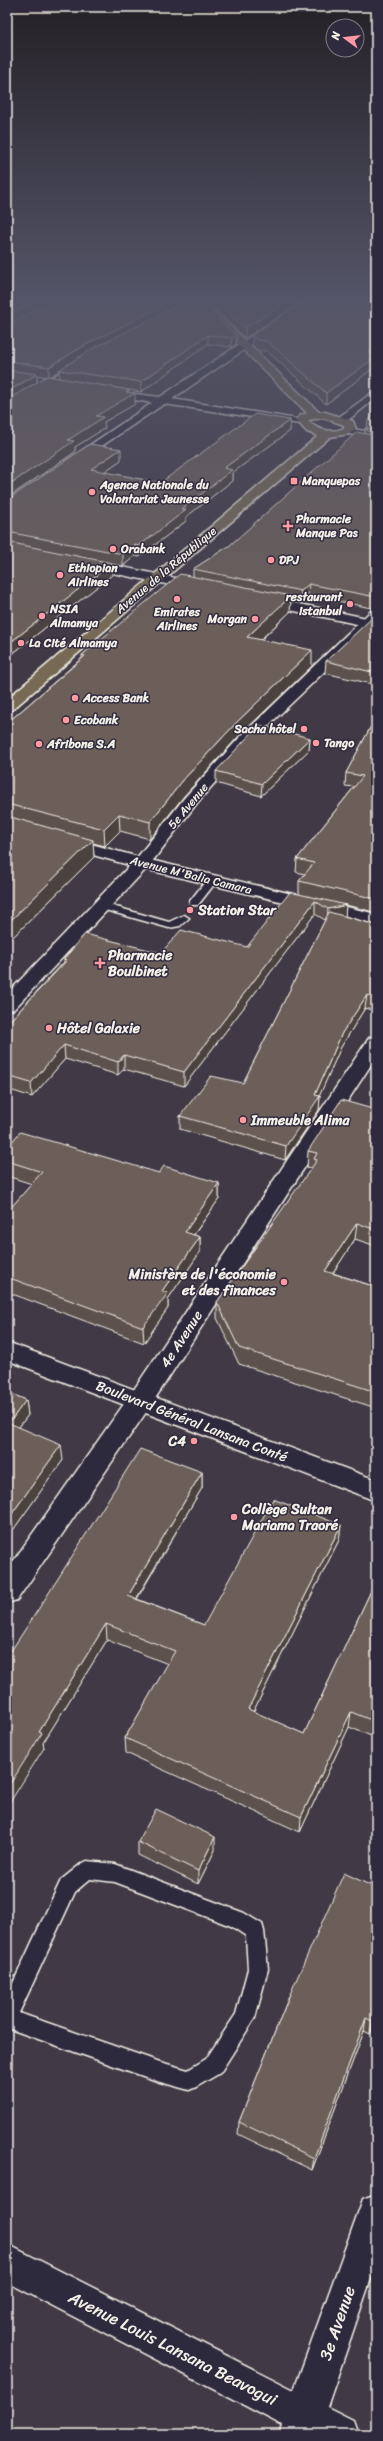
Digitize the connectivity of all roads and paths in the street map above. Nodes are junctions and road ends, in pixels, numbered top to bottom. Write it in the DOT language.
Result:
graph roads {
  1 [pos="143,412"];
  2 [pos="230,412"];
  3 [pos="313,412"];
  4 [pos="352,412"];
  5 [pos="316,415"];
  6 [pos="343,419"];
  7 [pos="303,423"];
  8 [pos="347,431"];
  9 [pos="327,434"];
  10 [pos="376,436"];
  11 [pos="64,466"];
  12 [pos="67,560"];
  13 [pos="156,578"];
  14 [pos="217,591"];
  15 [pos="247,597"];
  16 [pos="373,620"];
  17 [pos="7,707"];
  18 [pos="7,826"];
  19 [pos="142,863"];
  20 [pos="212,880"];
  21 [pos="194,903"];
  22 [pos="102,906"];
  23 [pos="184,918"];
  24 [pos="376,919"];
  25 [pos="7,1005"];
  26 [pos="376,1042"];
  27 [pos="7,1351"];
  28 [pos="140,1401"];
  29 [pos="376,1491"];
  30 [pos="7,1592"];
  31 [pos="7,2018"];
  32 [pos="376,2212"];
  33 [pos="7,2262"];
  34 [pos="301,2425"];
  35 [pos="339,2434"];
  1 -- 11 [label="street"];
  2 -- 7 [label="street"];
  3 -- 5 [label="main road"];
  4 -- 6 [label="street"];
  5 -- 6 [label="main road"];
  5 -- 7 [label="main road"];
  6 -- 8 [label="main road"];
  7 -- 9 [label="main road"];
  8 -- 9 [label="main road"];
  8 -- 10 [label="street"];
  9 -- 13 [label="main road, Avenue de la République"];
  12 -- 13 [label="street"];
  13 -- 14 [label="street"];
  13 -- 17 [label="main road, Avenue de la République"];
  15 -- 16 [label="street"];
  16 -- 19 [label="street, 5e Avenue"];
  18 -- 19 [label="street, Avenue M'Balia Camara"];
  19 -- 20 [label="street, Avenue M'Balia Camara"];
  19 -- 22 [label="street, 5e Avenue"];
  20 -- 21 [label="lane"];
  20 -- 24 [label="street, Avenue M'Balia Camara"];
  22 -- 23 [label="lane"];
  22 -- 25 [label="street, 5e Avenue"];
  26 -- 28 [label="street, 4e Avenue"];
  27 -- 28 [label="street, Boulevard Général Lansana Conté"];
  28 -- 29 [label="street, Boulevard Général Lansana Conté"];
  28 -- 30 [label="street, 4e Avenue"];
  31 -- 31 [label="lane"];
  32 -- 34 [label="street, 3e Avenue"];
  33 -- 34 [label="street, Avenue Louis Lansana Beavogui"];
  34 -- 35 [label="street, Avenue Louis Lansana Beavogui"];
}
